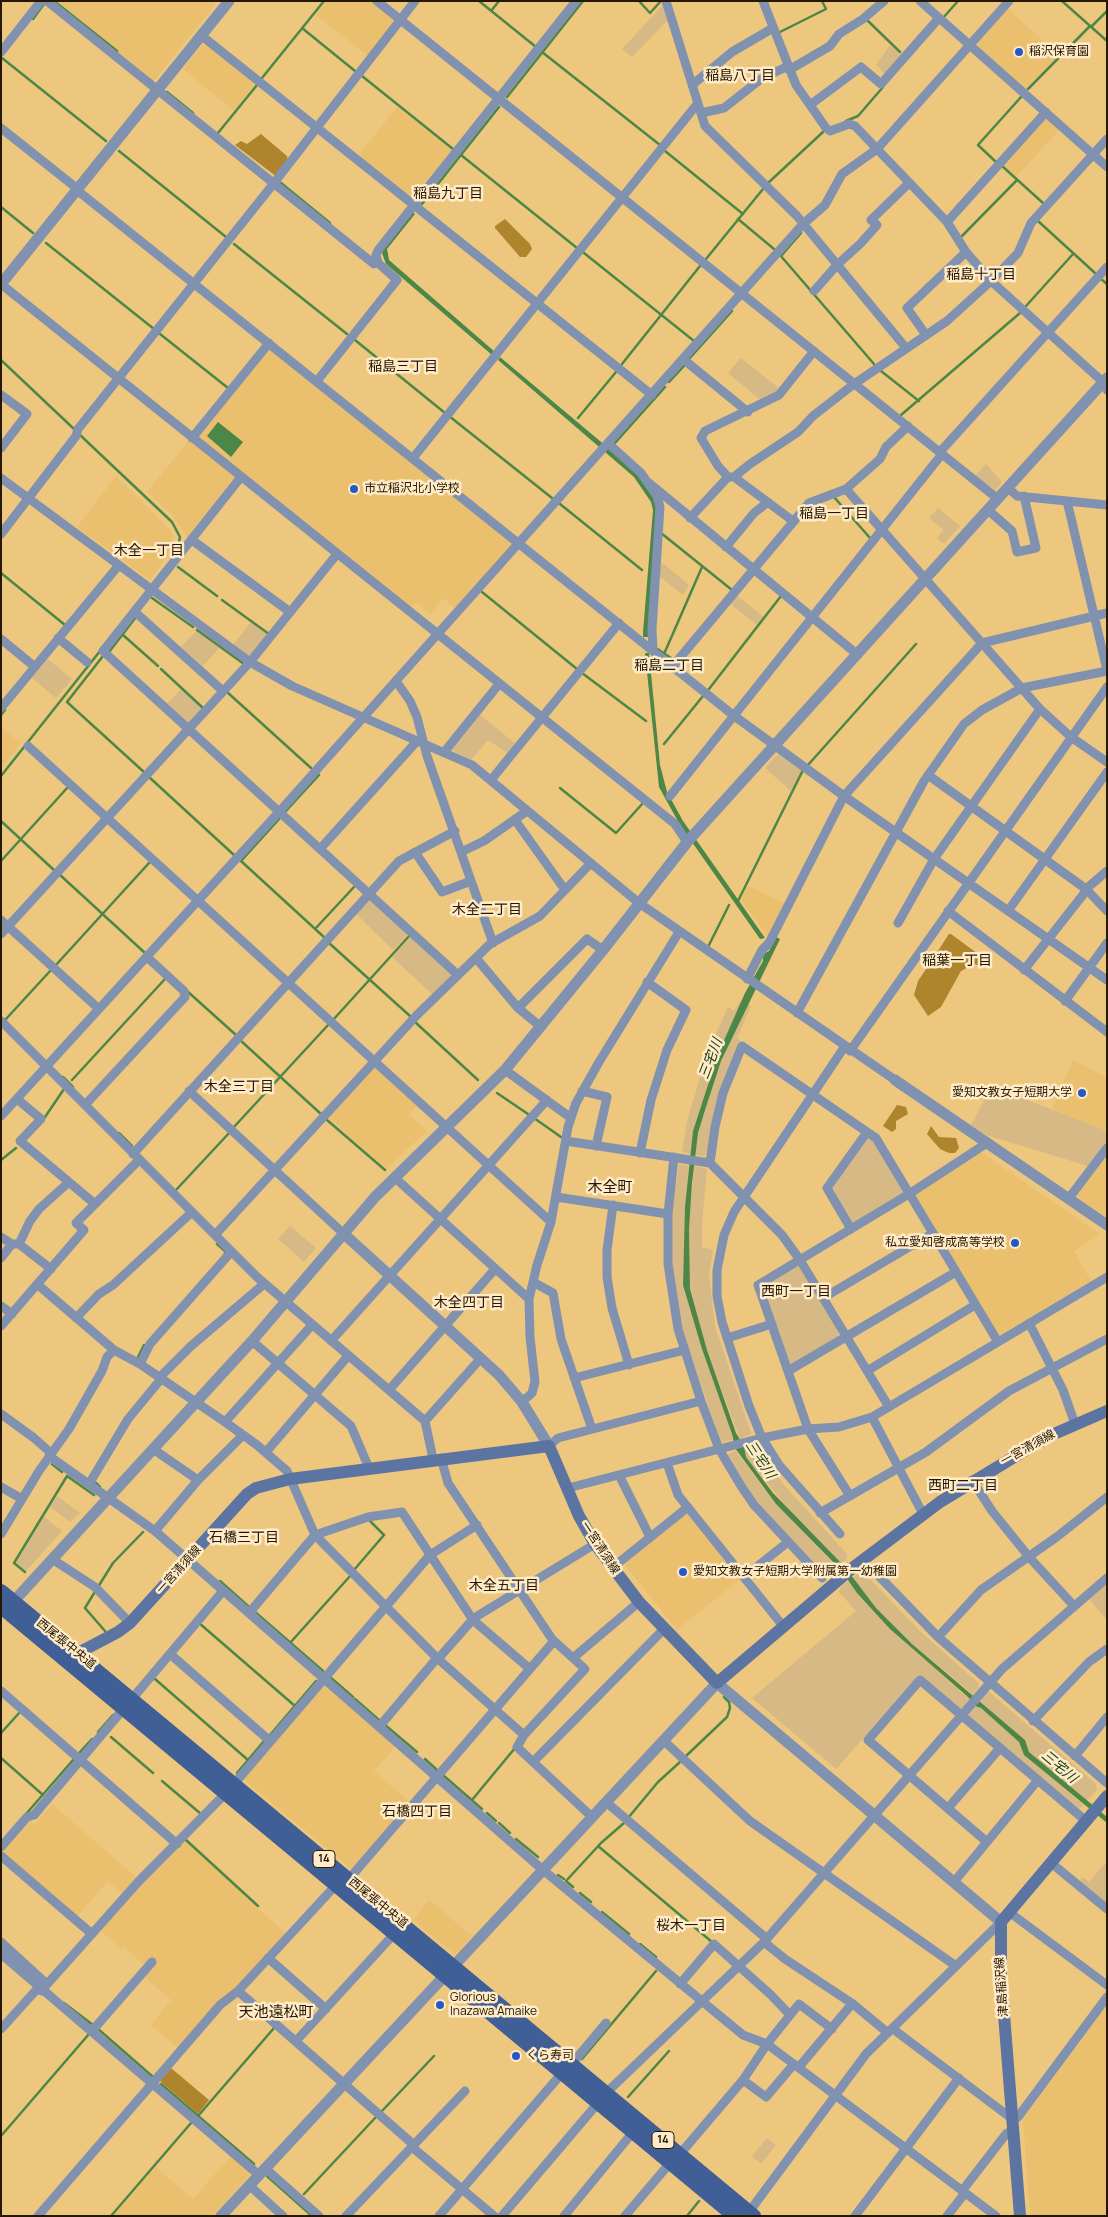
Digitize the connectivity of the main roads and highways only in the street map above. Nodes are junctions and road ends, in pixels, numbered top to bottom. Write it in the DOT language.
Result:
graph roads {
  1 [pos="1107,1411"];
  2 [pos="1,1591"];
  3 [pos="5,1608"];
  4 [pos="78,1653"];
  5 [pos="129,1703"];
  6 [pos="1107,1796"];
  7 [pos="342,1882"];
  8 [pos="449,1970"];
  9 [pos="602,2098"];
  10 [pos="675,2158"];
  11 [pos="750,2214"];
  12 [pos="734,2216"];
  13 [pos="1020,2216"];
  1 -- 4 [label="main road, 一宮清須線"];
  2 -- 3 [label="main road, 西尾張中央道 / 14"];
  3 -- 4 [label="main road, 西尾張中央道 / 14"];
  3 -- 5 [label="main road, 西尾張中央道 / 14"];
  4 -- 5 [label="main road, 西尾張中央道 / 14"];
  5 -- 7 [label="main road, 西尾張中央道 / 14"];
  6 -- 13 [label="main road, 津島稲沢線"];
  7 -- 8 [label="main road, 西尾張中央道 / 14"];
  7 -- 8 [label="main road, 西尾張中央道 / 14"];
  8 -- 9 [label="main road, 西尾張中央道 / 14"];
  9 -- 10 [label="main road, 西尾張中央道 / 14"];
  9 -- 10 [label="main road, 西尾張中央道 / 14"];
  10 -- 11 [label="main road, 西尾張中央道 / 14"];
  10 -- 12 [label="main road, 西尾張中央道 / 14"];
}
